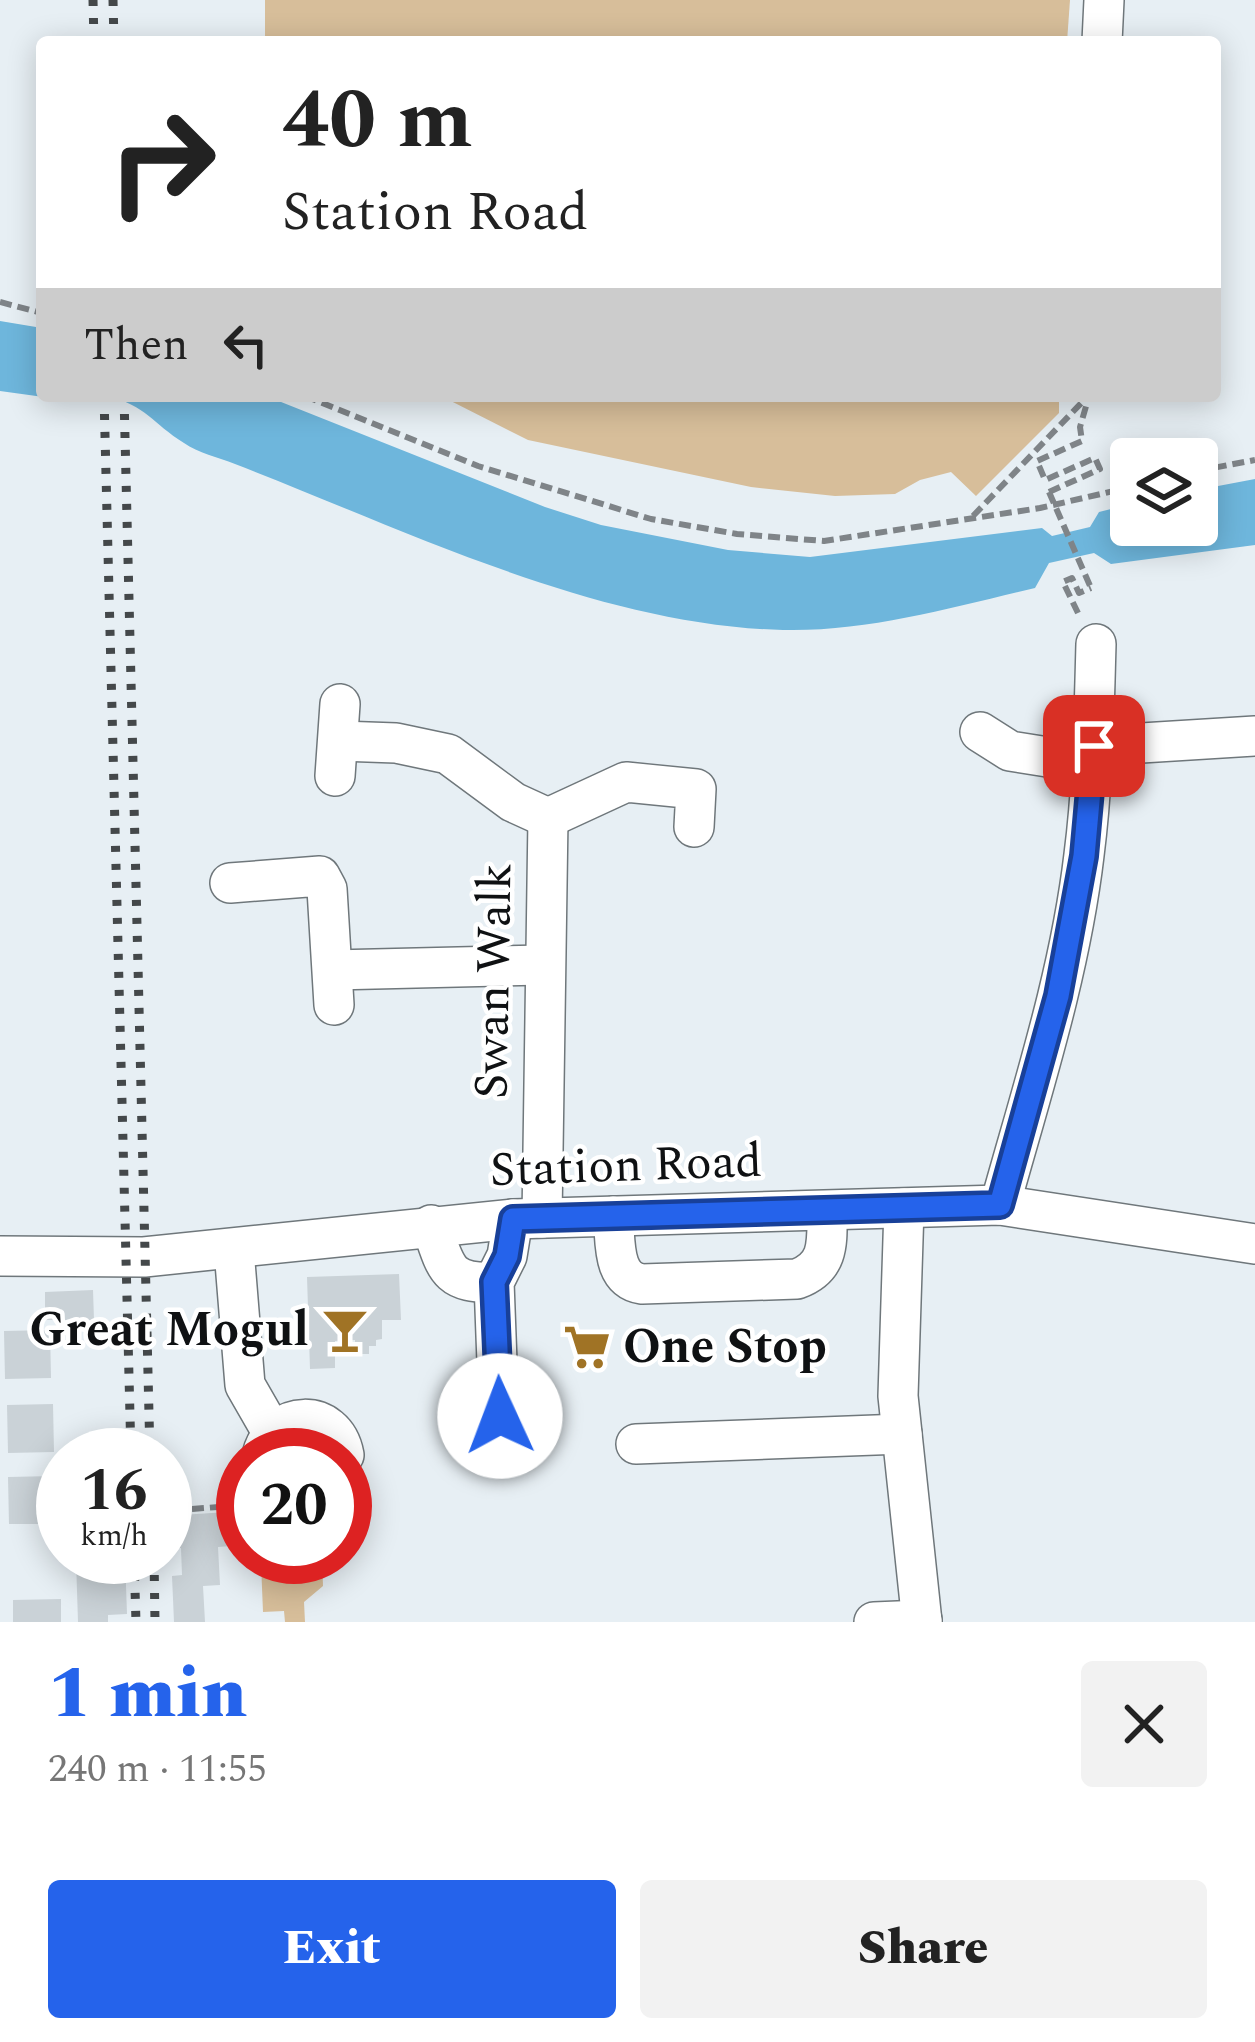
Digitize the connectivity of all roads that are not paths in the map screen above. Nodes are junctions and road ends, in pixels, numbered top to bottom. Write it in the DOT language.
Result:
graph roads {
  1 [pos="1104,0"];
  2 [pos="1102,36"];
  3 [pos="1096,644"];
  4 [pos="980,732"];
  5 [pos="1255,736"];
  6 [pos="338,740"];
  7 [pos="1093,755"];
  8 [pos="548,818"];
  9 [pos="694,826"];
  10 [pos="230,883"];
  11 [pos="544,965"];
  12 [pos="1000,1205"];
  13 [pos="904,1208"];
  14 [pos="826,1210"];
  15 [pos="613,1216"];
  16 [pos="528,1218"];
  17 [pos="430,1226"];
  18 [pos="1255,1244"];
  19 [pos="234,1250"];
  20 [pos="0,1256"];
  21 [pos="494,1282"];
  22 [pos="500,1416"];
  23 [pos="261,1428"];
  24 [pos="285,1428"];
  25 [pos="326,1428"];
  26 [pos="902,1434"];
  27 [pos="636,1444"];
  28 [pos="922,1621"];
  29 [pos="874,1622"];
  1 -- 2 [label="street"];
  3 -- 7 [label="street"];
  4 -- 7 [label="street"];
  5 -- 7 [label="street"];
  6 -- 8 [label="street"];
  7 -- 12 [label="street"];
  8 -- 9 [label="street"];
  8 -- 11 [label="street, Swan Walk"];
  10 -- 11 [label="street"];
  11 -- 16 [label="street, Swan Walk"];
  12 -- 13 [label="street, Station Road"];
  12 -- 18 [label="street, Station Road"];
  13 -- 14 [label="street, Station Road"];
  13 -- 26 [label="street"];
  14 -- 15 [label="street, Station Road"];
  14 -- 15 [label="street"];
  15 -- 16 [label="street, Station Road"];
  16 -- 17 [label="street, Station Road"];
  16 -- 21 [label="street, Swan Walk"];
  17 -- 19 [label="street, Station Road"];
  17 -- 21 [label="street"];
  19 -- 20 [label="street, Station Road"];
  19 -- 23 [label="street"];
  21 -- 22 [label="street"];
  24 -- 25 [label="street"];
  26 -- 27 [label="street"];
  26 -- 28 [label="street"];
  28 -- 29 [label="street"];
}
